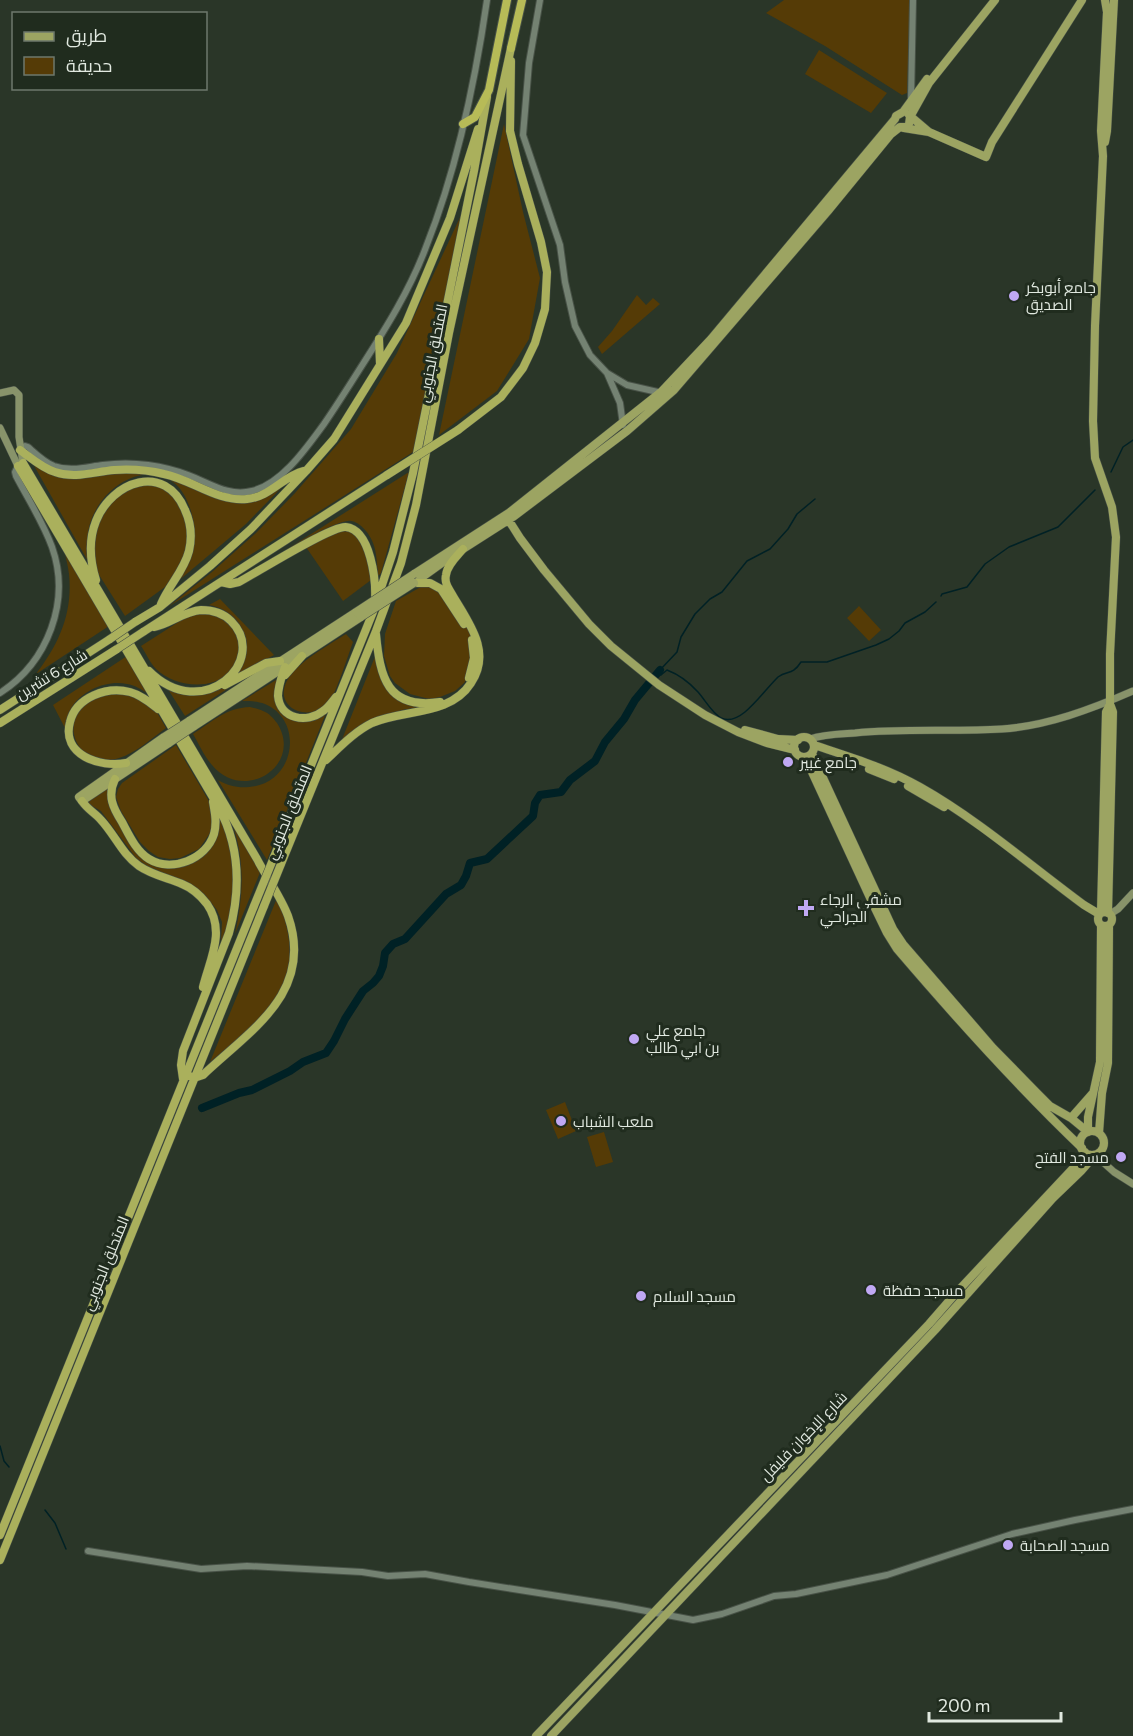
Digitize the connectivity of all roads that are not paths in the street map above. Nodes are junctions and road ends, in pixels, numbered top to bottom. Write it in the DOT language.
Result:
graph roads {
  1 [pos="487,0"];
  2 [pos="507,0"];
  3 [pos="522,0"];
  4 [pos="540,0"];
  5 [pos="913,0"];
  6 [pos="989,0"];
  7 [pos="995,0"];
  8 [pos="1082,0"];
  9 [pos="1105,0"];
  10 [pos="1114,0"];
  11 [pos="511,48"];
  12 [pos="489,90"];
  13 [pos="910,100"];
  14 [pos="907,114"];
  15 [pos="484,117"];
  16 [pos="463,124"];
  17 [pos="899,124"];
  18 [pos="929,132"];
  19 [pos="1103,156"];
  20 [pos="379,339"];
  21 [pos="380,364"];
  22 [pos="607,373"];
  23 [pos="0,393"];
  24 [pos="664,394"];
  25 [pos="624,427"];
  26 [pos="0,428"];
  27 [pos="19,437"];
  28 [pos="8,446"];
  29 [pos="20,450"];
  30 [pos="20,464"];
  31 [pos="306,471"];
  32 [pos="509,516"];
  33 [pos="463,549"];
  34 [pos="445,557"];
  35 [pos="414,578"];
  36 [pos="221,582"];
  37 [pos="104,601"];
  38 [pos="160,607"];
  39 [pos="373,612"];
  40 [pos="359,615"];
  41 [pos="146,630"];
  42 [pos="376,631"];
  43 [pos="302,656"];
  44 [pos="141,663"];
  45 [pos="282,664"];
  46 [pos="280,681"];
  47 [pos="661,683"];
  48 [pos="214,688"];
  49 [pos="1133,691"];
  50 [pos="341,692"];
  51 [pos="0,693"];
  52 [pos="1110,702"];
  53 [pos="440,704"];
  54 [pos="0,710"];
  55 [pos="162,713"];
  56 [pos="0,723"];
  57 [pos="166,740"];
  58 [pos="798,740"];
  59 [pos="811,749"];
  60 [pos="795,750"];
  61 [pos="126,763"];
  62 [pos="323,763"];
  63 [pos="115,779"];
  64 [pos="212,797"];
  65 [pos="82,801"];
  66 [pos="1133,893"];
  67 [pos="1104,918"];
  68 [pos="200,1007"];
  69 [pos="184,1077"];
  70 [pos="194,1078"];
  71 [pos="1094,1092"];
  72 [pos="1071,1118"];
  73 [pos="1088,1132"];
  74 [pos="1099,1134"];
  75 [pos="1083,1150"];
  76 [pos="1095,1155"];
  77 [pos="1133,1184"];
  78 [pos="1133,1509"];
  79 [pos="0,1535"];
  80 [pos="88,1551"];
  81 [pos="0,1560"];
  82 [pos="653,1612"];
  83 [pos="666,1614"];
  84 [pos="536,1736"];
  85 [pos="551,1736"];
  1 -- 16 [label="street"];
  2 -- 12 [label="highway"];
  3 -- 11 [label="highway"];
  4 -- 22 [label="street"];
  5 -- 13 [label="street"];
  6 -- 13 [label="main road"];
  7 -- 14 [label="main road"];
  8 -- 18 [label="main road"];
  9 -- 19 [label="main road"];
  10 -- 19 [label="main road"];
  11 -- 36 [label="highway, شارع 6 تشرين, bridge"];
  11 -- 42 [label="highway, المتحلق الجنوبي"];
  12 -- 15 [label="highway, المتحلق الجنوبي"];
  12 -- 16 [label="highway"];
  13 -- 14 [label="main road"];
  14 -- 17 [label="main road"];
  14 -- 17 [label="main road"];
  14 -- 18 [label="main road"];
  15 -- 21 [label="highway, شارع 6 تشرين"];
  15 -- 39 [label="highway, المتحلق الجنوبي"];
  16 -- 20 [label="street"];
  17 -- 18 [label="main road"];
  17 -- 24 [label="main road"];
  19 -- 52 [label="main road"];
  20 -- 21 [label="highway"];
  20 -- 29 [label="street"];
  21 -- 31 [label="highway, شارع 6 تشرين"];
  22 -- 24 [label="street"];
  22 -- 25 [label="street"];
  23 -- 27 [label="main road"];
  24 -- 25 [label="main road"];
  25 -- 32 [label="main road"];
  26 -- 28 [label="main road"];
  27 -- 28 [label="main road"];
  27 -- 29 [label="main road"];
  28 -- 30 [label="main road"];
  29 -- 30 [label="main road"];
  29 -- 31 [label="highway"];
  30 -- 37 [label="highway"];
  30 -- 51 [label="street"];
  30 -- 55 [label="highway"];
  31 -- 38 [label="highway, شارع 6 تشرين"];
  32 -- 33 [label="main road"];
  32 -- 34 [label="main road"];
  32 -- 47 [label="main road"];
  33 -- 34 [label="main road"];
  33 -- 53 [label="highway"];
  34 -- 35 [label="main road"];
  35 -- 40 [label="main road, bridge"];
  35 -- 53 [label="highway"];
  36 -- 39 [label="highway"];
  36 -- 41 [label="highway, شارع 6 تشرين"];
  37 -- 38 [label="highway"];
  37 -- 44 [label="highway"];
  38 -- 54 [label="highway, شارع 6 تشرين, bridge"];
  39 -- 50 [label="highway, المتحلق الجنوبي"];
  40 -- 43 [label="main road"];
  40 -- 45 [label="main road"];
  41 -- 48 [label="highway"];
  41 -- 56 [label="highway, شارع 6 تشرين, bridge"];
  42 -- 53 [label="highway"];
  42 -- 62 [label="highway, المتحلق الجنوبي"];
  43 -- 45 [label="main road"];
  43 -- 46 [label="highway"];
  44 -- 48 [label="highway"];
  44 -- 70 [label="highway"];
  45 -- 46 [label="highway"];
  45 -- 48 [label="highway"];
  45 -- 57 [label="main road, bridge"];
  46 -- 50 [label="highway"];
  47 -- 58 [label="main road"];
  47 -- 60 [label="main road"];
  49 -- 52 [label="main road"];
  50 -- 69 [label="highway, المتحلق الجنوبي, bridge"];
  52 -- 59 [label="main road"];
  52 -- 67 [label="main road"];
  53 -- 62 [label="highway"];
  55 -- 61 [label="highway"];
  55 -- 64 [label="highway"];
  57 -- 61 [label="main road"];
  57 -- 63 [label="main road"];
  58 -- 59 [label="main road"];
  58 -- 60 [label="main road"];
  59 -- 60 [label="main road"];
  59 -- 67 [label="main road"];
  59 -- 72 [label="main road"];
  59 -- 75 [label="main road"];
  61 -- 65 [label="main road"];
  62 -- 70 [label="highway, المتحلق الجنوبي, bridge"];
  63 -- 64 [label="highway"];
  63 -- 65 [label="main road"];
  64 -- 68 [label="highway"];
  65 -- 68 [label="highway"];
  66 -- 67 [label="main road"];
  67 -- 71 [label="main road"];
  67 -- 74 [label="main road"];
  68 -- 69 [label="highway"];
  69 -- 70 [label="highway"];
  69 -- 79 [label="highway, المتحلق الجنوبي"];
  70 -- 81 [label="highway, المتحلق الجنوبي"];
  71 -- 72 [label="main road"];
  71 -- 73 [label="main road"];
  72 -- 73 [label="main road"];
  73 -- 74 [label="main road"];
  73 -- 75 [label="main road"];
  74 -- 76 [label="main road"];
  75 -- 76 [label="main road"];
  75 -- 82 [label="main road, شارع الإخوان فليفل"];
  76 -- 77 [label="main road"];
  76 -- 83 [label="main road, شارع الإخوان فليفل"];
  78 -- 83 [label="street"];
  80 -- 82 [label="street"];
  82 -- 83 [label="street"];
  82 -- 84 [label="main road, شارع الإخوان فليفل"];
  83 -- 85 [label="main road, شارع الإخوان فليفل"];
}
